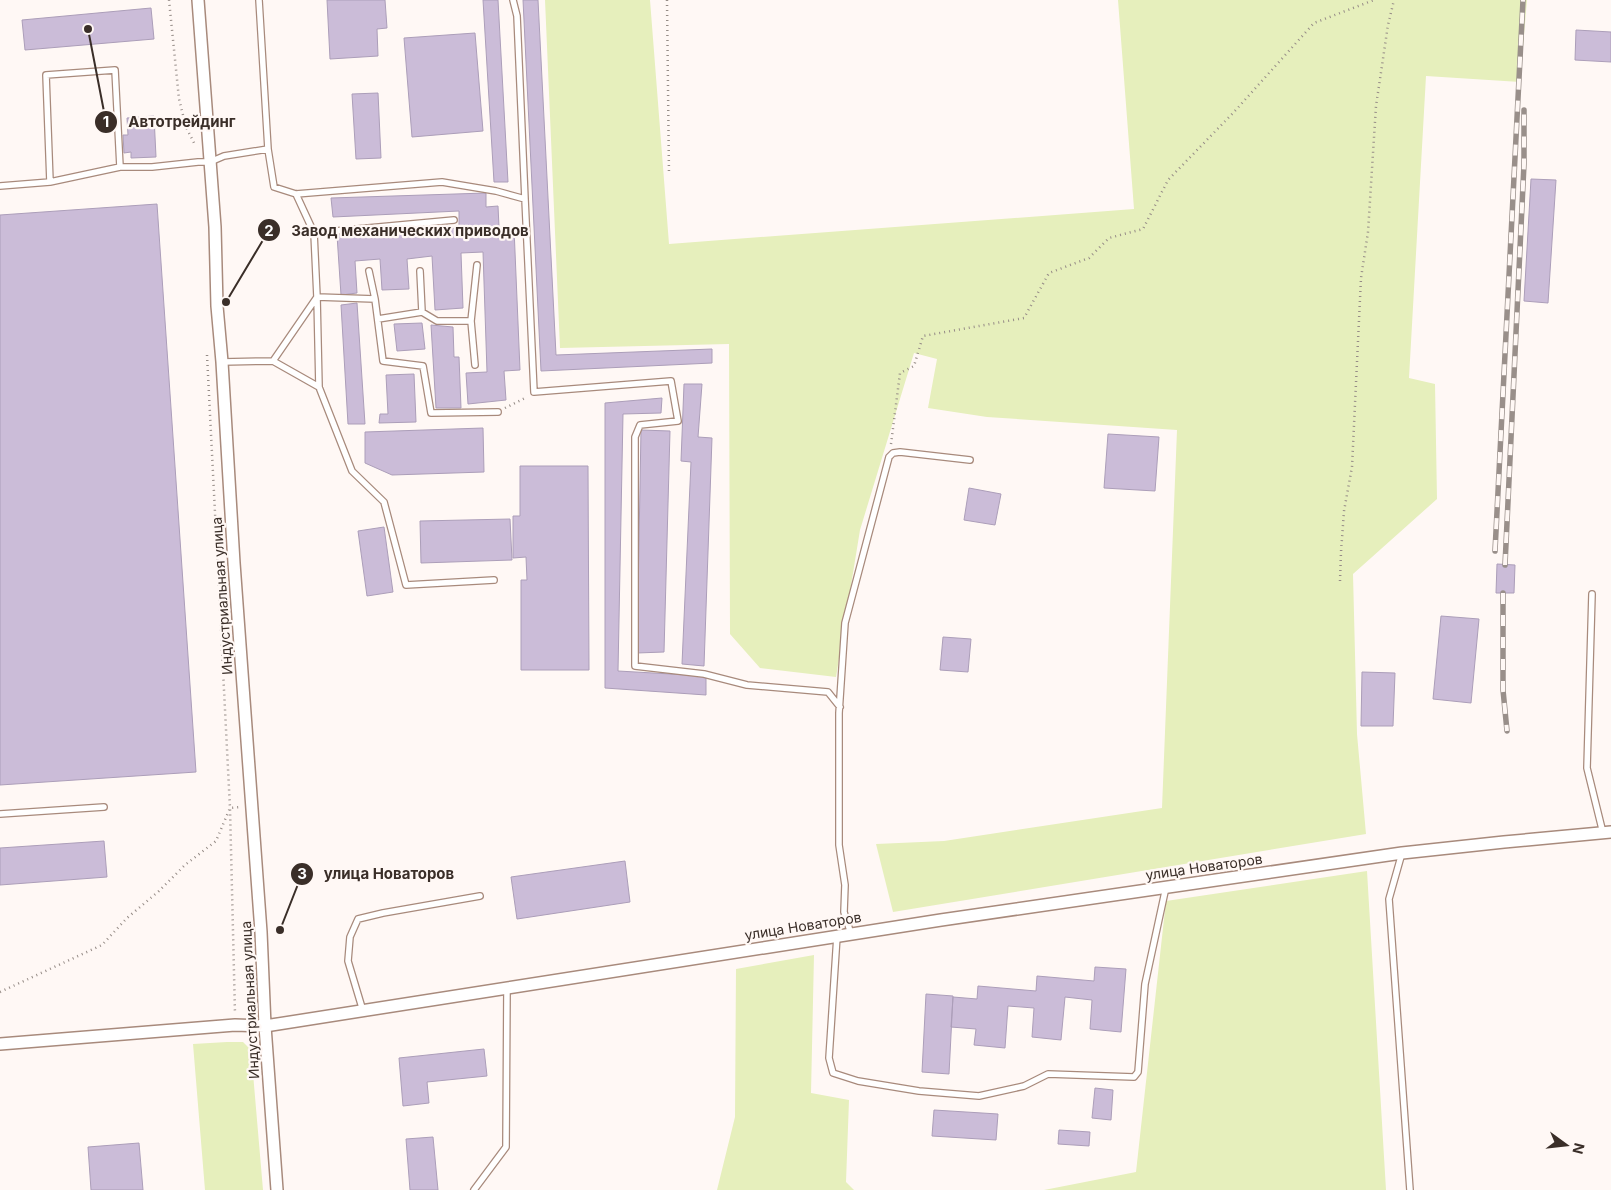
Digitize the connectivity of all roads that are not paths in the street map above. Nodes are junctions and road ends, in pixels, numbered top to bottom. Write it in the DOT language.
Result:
graph roads {
  1 [pos="198,0"];
  2 [pos="259,0"];
  3 [pos="513,0"];
  4 [pos="268,149"];
  5 [pos="210,162"];
  6 [pos="120,167"];
  7 [pos="50,182"];
  8 [pos="0,186"];
  9 [pos="296,194"];
  10 [pos="525,199"];
  11 [pos="454,220"];
  12 [pos="314,233"];
  13 [pos="477,265"];
  14 [pos="369,271"];
  15 [pos="420,271"];
  16 [pos="317,297"];
  17 [pos="375,299"];
  18 [pos="422,312"];
  19 [pos="378,319"];
  20 [pos="471,321"];
  21 [pos="273,361"];
  22 [pos="222,362"];
  23 [pos="475,365"];
  24 [pos="320,387"];
  25 [pos="498,412"];
  26 [pos="970,460"];
  27 [pos="494,580"];
  28 [pos="1592,594"];
  29 [pos="840,707"];
  30 [pos="104,807"];
  31 [pos="0,814"];
  32 [pos="1607,832"];
  33 [pos="1402,853"];
  34 [pos="1166,888"];
  35 [pos="480,896"];
  36 [pos="851,934"];
  37 [pos="837,936"];
  38 [pos="507,988"];
  39 [pos="363,1011"];
  40 [pos="265,1026"];
  41 [pos="0,1044"];
  42 [pos="277,1190"];
  43 [pos="474,1190"];
  44 [pos="1410,1190"];
  1 -- 5 [label="street, Индустриальная улица"];
  2 -- 4 [label="lane"];
  3 -- 10 [label="lane"];
  4 -- 5 [label="lane"];
  4 -- 9 [label="lane"];
  5 -- 6 [label="lane"];
  5 -- 22 [label="street, Индустриальная улица"];
  6 -- 7 [label="lane"];
  6 -- 7 [label="lane"];
  7 -- 8 [label="lane"];
  9 -- 10 [label="lane"];
  9 -- 12 [label="lane"];
  10 -- 29 [label="lane"];
  11 -- 12 [label="lane"];
  12 -- 16 [label="lane"];
  13 -- 20 [label="lane"];
  14 -- 17 [label="lane"];
  15 -- 18 [label="lane"];
  16 -- 17 [label="lane"];
  16 -- 21 [label="lane"];
  16 -- 24 [label="lane"];
  17 -- 19 [label="lane"];
  18 -- 19 [label="lane"];
  18 -- 20 [label="lane"];
  19 -- 25 [label="lane"];
  20 -- 23 [label="lane"];
  21 -- 22 [label="lane"];
  21 -- 24 [label="lane"];
  22 -- 40 [label="street, Индустриальная улица"];
  24 -- 27 [label="lane"];
  26 -- 29 [label="lane"];
  28 -- 32 [label="lane"];
  29 -- 36 [label="lane"];
  30 -- 31 [label="lane"];
  32 -- 33 [label="street, улица Новаторов"];
  33 -- 34 [label="street, улица Новаторов"];
  33 -- 44 [label="lane"];
  34 -- 36 [label="street, улица Новаторов"];
  34 -- 37 [label="lane"];
  35 -- 39 [label="lane"];
  36 -- 37 [label="street, улица Новаторов"];
  37 -- 38 [label="street, улица Новаторов"];
  38 -- 39 [label="street, улица Новаторов"];
  38 -- 43 [label="lane"];
  39 -- 40 [label="street, улица Новаторов"];
  40 -- 41 [label="street, улица Новаторов"];
  40 -- 42 [label="street, Индустриальная улица"];
}
